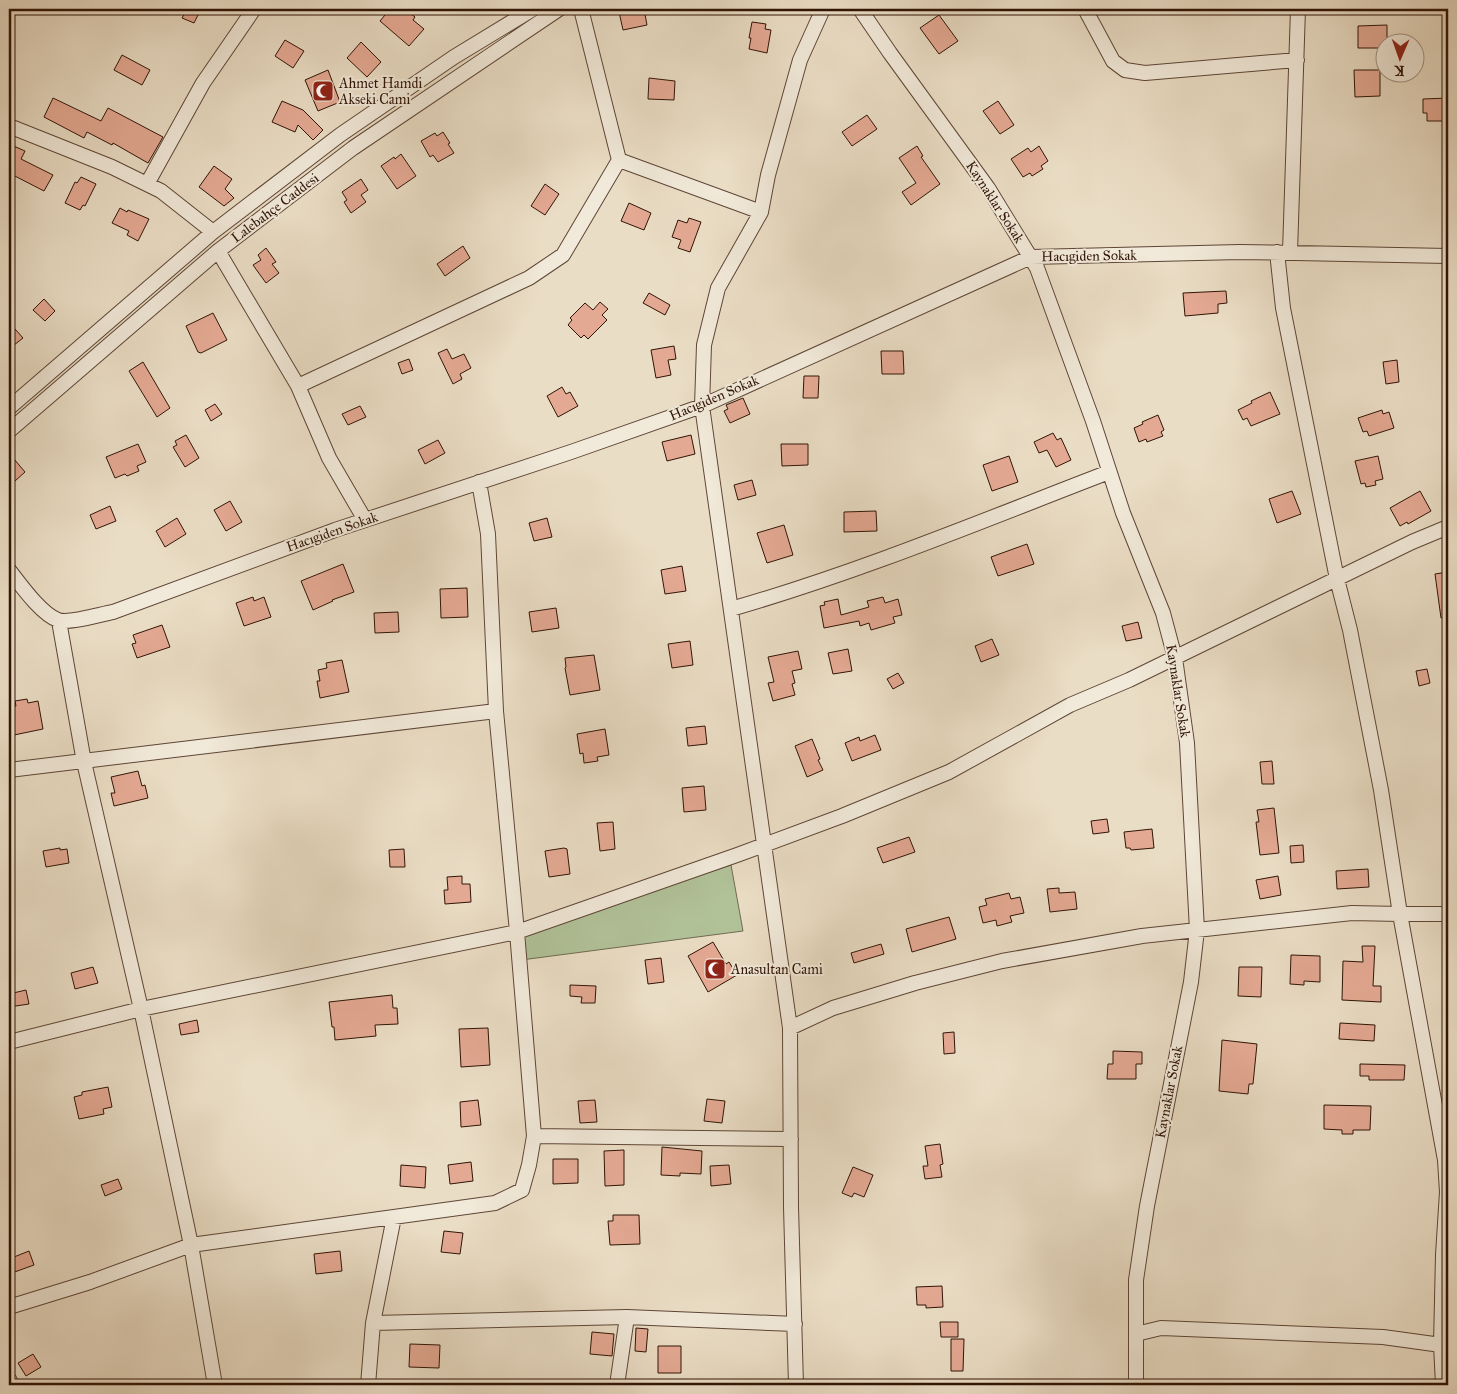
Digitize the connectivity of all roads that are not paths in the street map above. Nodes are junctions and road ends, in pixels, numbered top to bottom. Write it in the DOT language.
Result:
graph roads {
  1 [pos="254,9"];
  2 [pos="533,9"];
  3 [pos="559,9"];
  4 [pos="581,9"];
  5 [pos="824,9"];
  6 [pos="1086,9"];
  7 [pos="1298,9"];
  8 [pos="863,10"];
  9 [pos="1297,60"];
  10 [pos="9,126"];
  11 [pos="619,160"];
  12 [pos="147,184"];
  13 [pos="761,212"];
  14 [pos="213,232"];
  15 [pos="218,251"];
  16 [pos="1284,252"];
  17 [pos="1448,256"];
  18 [pos="1031,257"];
  19 [pos="298,386"];
  20 [pos="702,406"];
  21 [pos="9,408"];
  22 [pos="9,431"];
  23 [pos="1109,472"];
  24 [pos="479,482"];
  25 [pos="365,520"];
  26 [pos="1448,527"];
  27 [pos="9,570"];
  28 [pos="1337,579"];
  29 [pos="731,609"];
  30 [pos="59,621"];
  31 [pos="1175,658"];
  32 [pos="496,711"];
  33 [pos="84,762"];
  34 [pos="9,770"];
  35 [pos="765,843"];
  36 [pos="1400,914"];
  37 [pos="1448,914"];
  38 [pos="1197,930"];
  39 [pos="517,932"];
  40 [pos="141,1009"];
  41 [pos="790,1028"];
  42 [pos="9,1042"];
  43 [pos="534,1136"];
  44 [pos="791,1140"];
  45 [pos="1447,1174"];
  46 [pos="394,1217"];
  47 [pos="191,1245"];
  48 [pos="9,1308"];
  49 [pos="626,1317"];
  50 [pos="373,1323"];
  51 [pos="795,1324"];
  52 [pos="1136,1334"];
  53 [pos="1441,1345"];
  54 [pos="9,1380"];
  55 [pos="12,1385"];
  56 [pos="215,1385"];
  57 [pos="368,1385"];
  58 [pos="617,1385"];
  59 [pos="796,1385"];
  60 [pos="1136,1385"];
  61 [pos="1443,1385"];
  1 -- 12 [label="street"];
  2 -- 14 [label="street, Lalebahçe Caddesi"];
  3 -- 15 [label="street, Lalebahçe Caddesi"];
  4 -- 11 [label="street"];
  5 -- 13 [label="street"];
  6 -- 9 [label="street"];
  7 -- 9 [label="street"];
  8 -- 18 [label="street, Kaynaklar Sokak"];
  9 -- 16 [label="street"];
  10 -- 12 [label="street"];
  11 -- 13 [label="street"];
  11 -- 19 [label="street"];
  12 -- 14 [label="street"];
  13 -- 20 [label="street"];
  14 -- 21 [label="street, Lalebahçe Caddesi"];
  15 -- 19 [label="street"];
  15 -- 22 [label="street, Lalebahçe Caddesi"];
  16 -- 17 [label="street, Hacıgiden Sokak"];
  16 -- 18 [label="street, Hacıgiden Sokak"];
  16 -- 28 [label="street"];
  18 -- 20 [label="street, Hacıgiden Sokak"];
  18 -- 23 [label="street, Kaynaklar Sokak"];
  19 -- 25 [label="street"];
  20 -- 24 [label="street, Hacıgiden Sokak"];
  20 -- 29 [label="street"];
  23 -- 29 [label="street"];
  23 -- 31 [label="street, Kaynaklar Sokak"];
  24 -- 25 [label="street, Hacıgiden Sokak"];
  24 -- 32 [label="street"];
  25 -- 30 [label="street, Hacıgiden Sokak"];
  26 -- 28 [label="street"];
  27 -- 30 [label="street"];
  28 -- 31 [label="street"];
  28 -- 36 [label="street"];
  29 -- 35 [label="street"];
  30 -- 33 [label="street"];
  31 -- 35 [label="street"];
  31 -- 38 [label="street, Kaynaklar Sokak"];
  32 -- 33 [label="street"];
  32 -- 39 [label="street"];
  33 -- 34 [label="street"];
  33 -- 40 [label="street"];
  35 -- 39 [label="street"];
  35 -- 41 [label="street"];
  36 -- 37 [label="street"];
  36 -- 38 [label="street"];
  36 -- 45 [label="street"];
  38 -- 41 [label="street"];
  38 -- 52 [label="street, Kaynaklar Sokak"];
  39 -- 40 [label="street"];
  39 -- 43 [label="street"];
  40 -- 42 [label="street"];
  40 -- 47 [label="street"];
  41 -- 44 [label="street"];
  43 -- 44 [label="street"];
  43 -- 46 [label="street"];
  44 -- 51 [label="street"];
  45 -- 53 [label="street"];
  46 -- 47 [label="street"];
  46 -- 50 [label="street"];
  47 -- 48 [label="street"];
  47 -- 56 [label="street"];
  49 -- 50 [label="street"];
  49 -- 51 [label="street"];
  49 -- 58 [label="street"];
  50 -- 57 [label="street"];
  51 -- 59 [label="street"];
  52 -- 53 [label="street"];
  52 -- 60 [label="street, Kaynaklar Sokak"];
  53 -- 61 [label="street"];
  54 -- 55 [label="street"];
}
